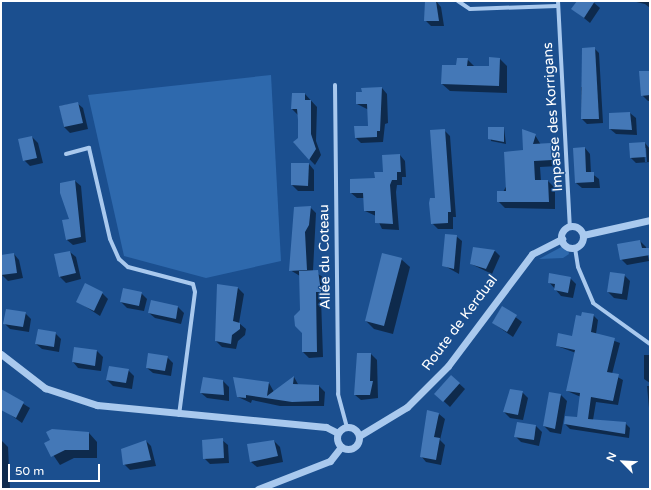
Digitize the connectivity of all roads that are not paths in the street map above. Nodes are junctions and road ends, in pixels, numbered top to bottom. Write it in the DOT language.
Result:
graph roads {
  1 [pos="458,1"];
  2 [pos="558,1"];
  3 [pos="557,6"];
  4 [pos="334,85"];
  5 [pos="66,154"];
  6 [pos="650,220"];
  7 [pos="570,227"];
  8 [pos="583,235"];
  9 [pos="562,239"];
  10 [pos="575,248"];
  11 [pos="650,344"];
  12 [pos="1,354"];
  13 [pos="179,415"];
  14 [pos="347,427"];
  15 [pos="338,433"];
  16 [pos="358,436"];
  17 [pos="340,446"];
  18 [pos="258,489"];
  1 -- 3 [label="street"];
  2 -- 3 [label="street, Impasse des Korrigans"];
  3 -- 7 [label="street, Impasse des Korrigans"];
  4 -- 14 [label="street, Allée du Coteau"];
  5 -- 13 [label="street"];
  6 -- 8 [label="street"];
  7 -- 8 [label="street"];
  7 -- 9 [label="street, Route de Kerdual"];
  8 -- 10 [label="street"];
  9 -- 10 [label="street"];
  9 -- 16 [label="street, Route de Kerdual"];
  10 -- 11 [label="street"];
  12 -- 13 [label="street"];
  13 -- 15 [label="street"];
  14 -- 15 [label="street"];
  14 -- 16 [label="street"];
  15 -- 17 [label="street"];
  16 -- 17 [label="street, Route de Kerdual"];
  17 -- 18 [label="street"];
}
